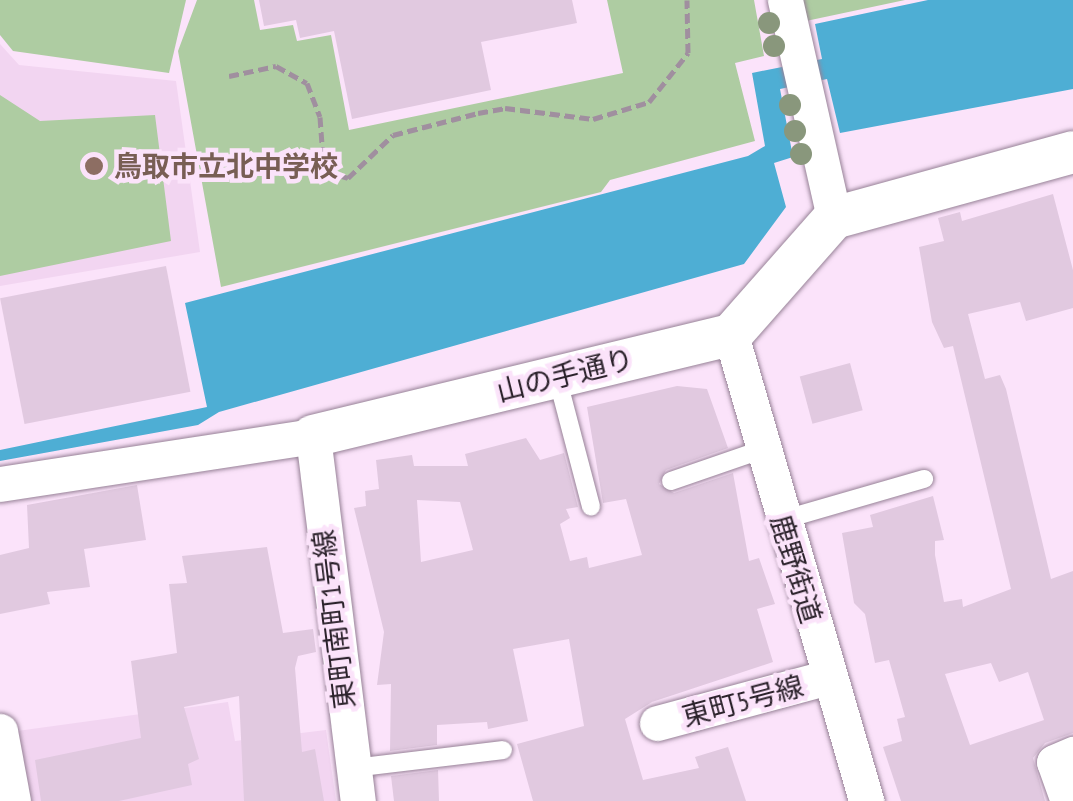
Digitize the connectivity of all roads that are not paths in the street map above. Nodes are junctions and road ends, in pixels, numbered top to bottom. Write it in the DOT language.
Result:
graph roads {
  1 [pos="785,0"];
  2 [pos="1073,152"];
  3 [pos="834,218"];
  4 [pos="732,335"];
  5 [pos="557,376"];
  6 [pos="313,436"];
  7 [pos="760,450"];
  8 [pos="924,479"];
  9 [pos="671,480"];
  10 [pos="0,484"];
  11 [pos="591,507"];
  12 [pos="782,520"];
  13 [pos="829,677"];
  14 [pos="657,723"];
  15 [pos="0,731"];
  16 [pos="502,750"];
  17 [pos="1073,754"];
  18 [pos="355,784"];
  19 [pos="13,801"];
  20 [pos="866,801"];
  21 [pos="1068,801"];
  1 -- 3 [label="street"];
  2 -- 3 [label="street"];
  3 -- 4 [label="street"];
  4 -- 5 [label="street, 山の手通り"];
  4 -- 7 [label="street, 鹿野街道"];
  5 -- 6 [label="street, 山の手通り"];
  5 -- 11 [label="lane"];
  6 -- 10 [label="street, 山の手通り"];
  6 -- 18 [label="street, 東町南町1号線"];
  7 -- 9 [label="lane"];
  7 -- 12 [label="street, 鹿野街道"];
  8 -- 12 [label="lane"];
  12 -- 13 [label="street, 鹿野街道"];
  13 -- 14 [label="street, 東町5号線"];
  13 -- 20 [label="street, 鹿野街道"];
  15 -- 19 [label="street"];
  16 -- 18 [label="lane"];
  17 -- 21 [label="street"];
}
